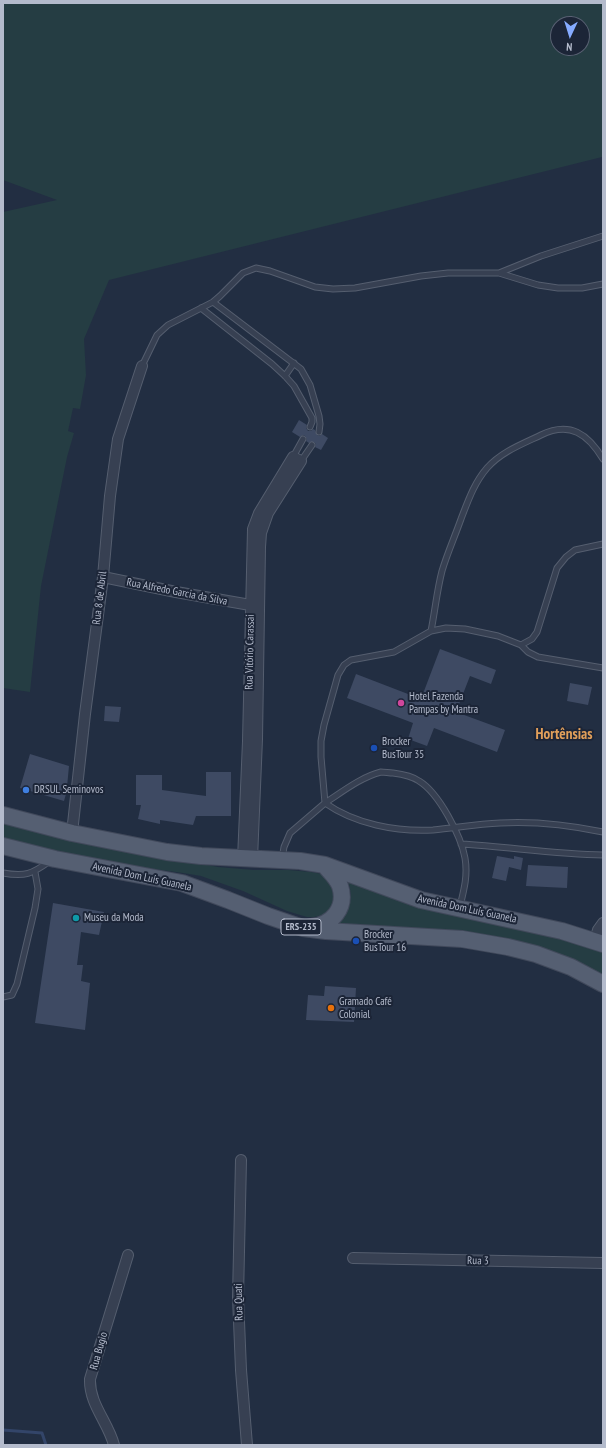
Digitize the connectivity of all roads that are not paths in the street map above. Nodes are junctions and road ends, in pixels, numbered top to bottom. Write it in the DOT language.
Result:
graph roads {
  1 [pos="603,236"];
  2 [pos="498,273"];
  3 [pos="603,284"];
  4 [pos="212,302"];
  5 [pos="201,308"];
  6 [pos="294,363"];
  7 [pos="142,366"];
  8 [pos="285,376"];
  9 [pos="310,427"];
  10 [pos="319,432"];
  11 [pos="303,439"];
  12 [pos="312,445"];
  13 [pos="297,459"];
  14 [pos="603,459"];
  15 [pos="603,544"];
  16 [pos="103,577"];
  17 [pos="255,606"];
  18 [pos="431,631"];
  19 [pos="521,645"];
  20 [pos="603,668"];
  21 [pos="325,803"];
  22 [pos="3,815"];
  23 [pos="455,827"];
  24 [pos="603,832"];
  25 [pos="72,833"];
  26 [pos="461,844"];
  27 [pos="3,846"];
  28 [pos="603,855"];
  29 [pos="54,859"];
  30 [pos="247,859"];
  31 [pos="282,860"];
  32 [pos="325,865"];
  33 [pos="3,872"];
  34 [pos="35,872"];
  35 [pos="459,909"];
  36 [pos="603,923"];
  37 [pos="303,928"];
  38 [pos="599,942"];
  39 [pos="603,984"];
  40 [pos="3,997"];
  41 [pos="241,1160"];
  42 [pos="128,1255"];
  43 [pos="353,1258"];
  44 [pos="603,1263"];
  45 [pos="114,1445"];
  46 [pos="247,1445"];
  1 -- 2 [label="lane"];
  2 -- 3 [label="lane"];
  2 -- 4 [label="lane"];
  4 -- 5 [label="lane"];
  4 -- 6 [label="lane"];
  5 -- 7 [label="lane"];
  5 -- 8 [label="lane"];
  6 -- 8 [label="lane"];
  6 -- 10 [label="lane"];
  7 -- 16 [label="street, Rua 8 de Abril"];
  8 -- 9 [label="lane"];
  11 -- 13 [label="lane"];
  12 -- 13 [label="lane"];
  13 -- 17 [label="street, Rua Vitório Carassai"];
  14 -- 18 [label="lane"];
  15 -- 19 [label="lane"];
  16 -- 17 [label="street, Rua Alfredo Garcia da Silva"];
  16 -- 25 [label="street, Rua 8 de Abril"];
  17 -- 30 [label="street, Rua Vitório Carassai"];
  18 -- 19 [label="lane"];
  18 -- 21 [label="lane"];
  19 -- 20 [label="lane"];
  21 -- 23 [label="lane"];
  21 -- 23 [label="lane"];
  21 -- 31 [label="lane"];
  22 -- 25 [label="main road, Avenida Dom Luís Guanela"];
  23 -- 24 [label="lane"];
  23 -- 26 [label="lane"];
  25 -- 30 [label="main road, Avenida Dom Luís Guanela"];
  26 -- 28 [label="lane"];
  26 -- 35 [label="lane"];
  27 -- 29 [label="main road, Avenida Dom Luís Guanela / ERS-235"];
  29 -- 34 [label="lane"];
  29 -- 37 [label="main road, Avenida Dom Luís Guanela / ERS-235"];
  30 -- 31 [label="main road, Avenida Dom Luís Guanela"];
  31 -- 32 [label="main road, Avenida Dom Luís Guanela"];
  32 -- 35 [label="main road, Avenida Dom Luís Guanela"];
  32 -- 37 [label="main road"];
  33 -- 34 [label="lane"];
  34 -- 40 [label="lane"];
  35 -- 38 [label="main road, Avenida Dom Luís Guanela"];
  36 -- 38 [label="street"];
  37 -- 39 [label="main road, Avenida Dom Luís Guanela / ERS-235"];
  41 -- 46 [label="street, Rua Quati"];
  42 -- 45 [label="street, Rua Bugio"];
  43 -- 44 [label="street, Rua 3"];
}
